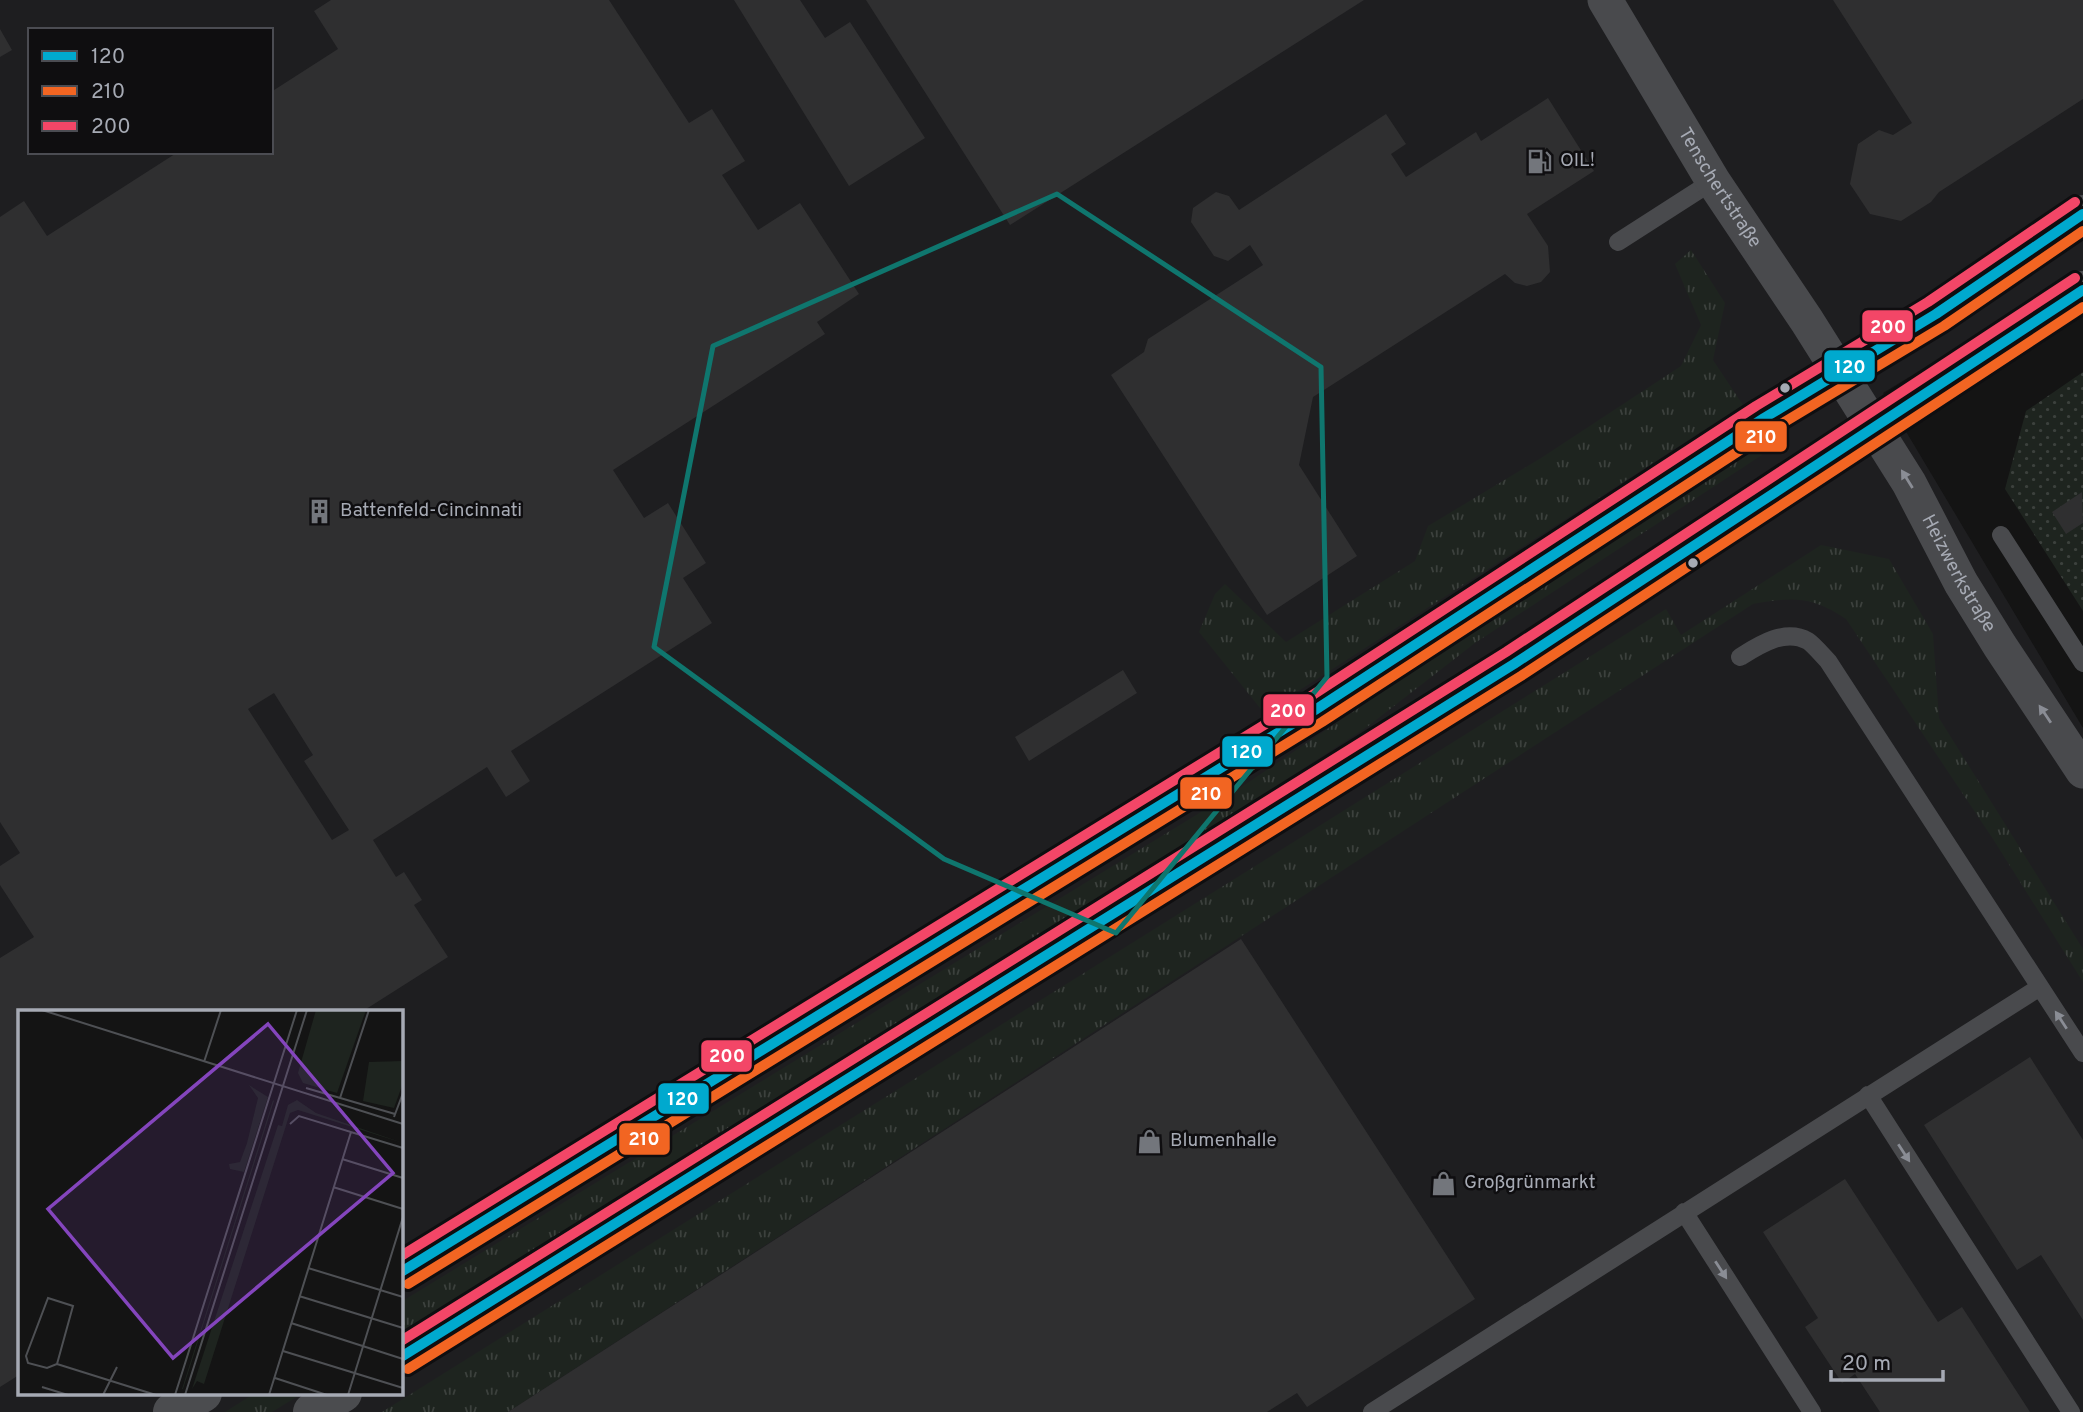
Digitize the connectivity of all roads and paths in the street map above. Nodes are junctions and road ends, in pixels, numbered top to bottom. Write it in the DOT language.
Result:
graph roads {
  1 [pos="1605,0"];
  2 [pos="1713,181"];
  3 [pos="2083,214"];
  4 [pos="1618,242"];
  5 [pos="2083,290"];
  6 [pos="1839,373"];
  7 [pos="1875,429"];
  8 [pos="2001,536"];
  9 [pos="1740,657"];
  10 [pos="2083,663"];
  11 [pos="2083,771"];
  12 [pos="2040,987"];
  13 [pos="2083,1054"];
  14 [pos="1868,1095"];
  15 [pos="1684,1212"];
  16 [pos="402,1271"];
  17 [pos="402,1356"];
  18 [pos="201,1394"];
  19 [pos="341,1394"];
  20 [pos="172,1412"];
  21 [pos="312,1412"];
  22 [pos="1372,1412"];
  23 [pos="1812,1412"];
  24 [pos="2071,1412"];
  1 -- 2 [label="street, Tenschertstraße"];
  2 -- 4 [label="lane"];
  2 -- 6 [label="street, Tenschertstraße"];
  3 -- 6 [label="main road"];
  5 -- 7 [label="main road"];
  6 -- 7 [label="street, Heizwerkstraße"];
  6 -- 16 [label="main road"];
  11 -- 7 [label="street, Heizwerkstraße, one-way"];
  7 -- 17 [label="main road"];
  8 -- 10 [label="lane"];
  9 -- 12 [label="lane"];
  13 -- 12 [label="lane, one-way"];
  12 -- 14 [label="lane"];
  14 -- 15 [label="lane"];
  14 -- 24 [label="lane, one-way"];
  15 -- 22 [label="lane"];
  15 -- 23 [label="lane, one-way"];
  18 -- 20 [label="main road"];
  19 -- 21 [label="main road"];
}
